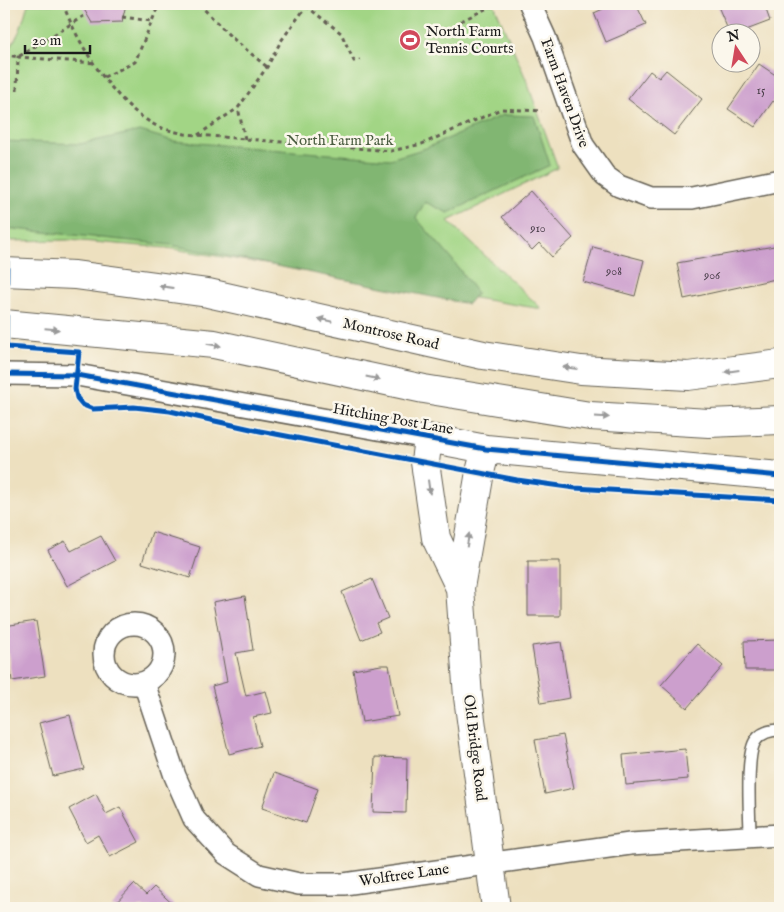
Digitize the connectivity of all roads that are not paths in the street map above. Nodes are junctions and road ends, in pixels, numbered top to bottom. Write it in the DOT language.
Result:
graph roads {
  1 [pos="530,4"];
  2 [pos="780,180"];
  3 [pos="4,272"];
  4 [pos="4,324"];
  5 [pos="780,364"];
  6 [pos="4,374"];
  7 [pos="780,420"];
  8 [pos="428,438"];
  9 [pos="486,449"];
  10 [pos="780,476"];
  11 [pos="460,588"];
  12 [pos="144,683"];
  13 [pos="780,730"];
  14 [pos="750,835"];
  15 [pos="780,835"];
  16 [pos="489,863"];
  17 [pos="496,908"];
  1 -- 2 [label="street, Farm Haven Drive"];
  5 -- 3 [label="main road, Montrose Road, one-way"];
  4 -- 7 [label="main road, one-way"];
  6 -- 8 [label="street, Hitching Post Lane"];
  8 -- 9 [label="main road, Hitching Post Lane"];
  8 -- 11 [label="main road, Old Bridge Road, one-way"];
  9 -- 10 [label="main road, Hitching Post Lane"];
  11 -- 9 [label="main road, Old Bridge Road, one-way"];
  11 -- 16 [label="main road, Old Bridge Road"];
  12 -- 16 [label="street, Wolftree Lane"];
  13 -- 14 [label="lane"];
  14 -- 15 [label="street, Wolftree Lane"];
  14 -- 16 [label="street, Wolftree Lane"];
  16 -- 17 [label="main road, Old Bridge Road"];
}
